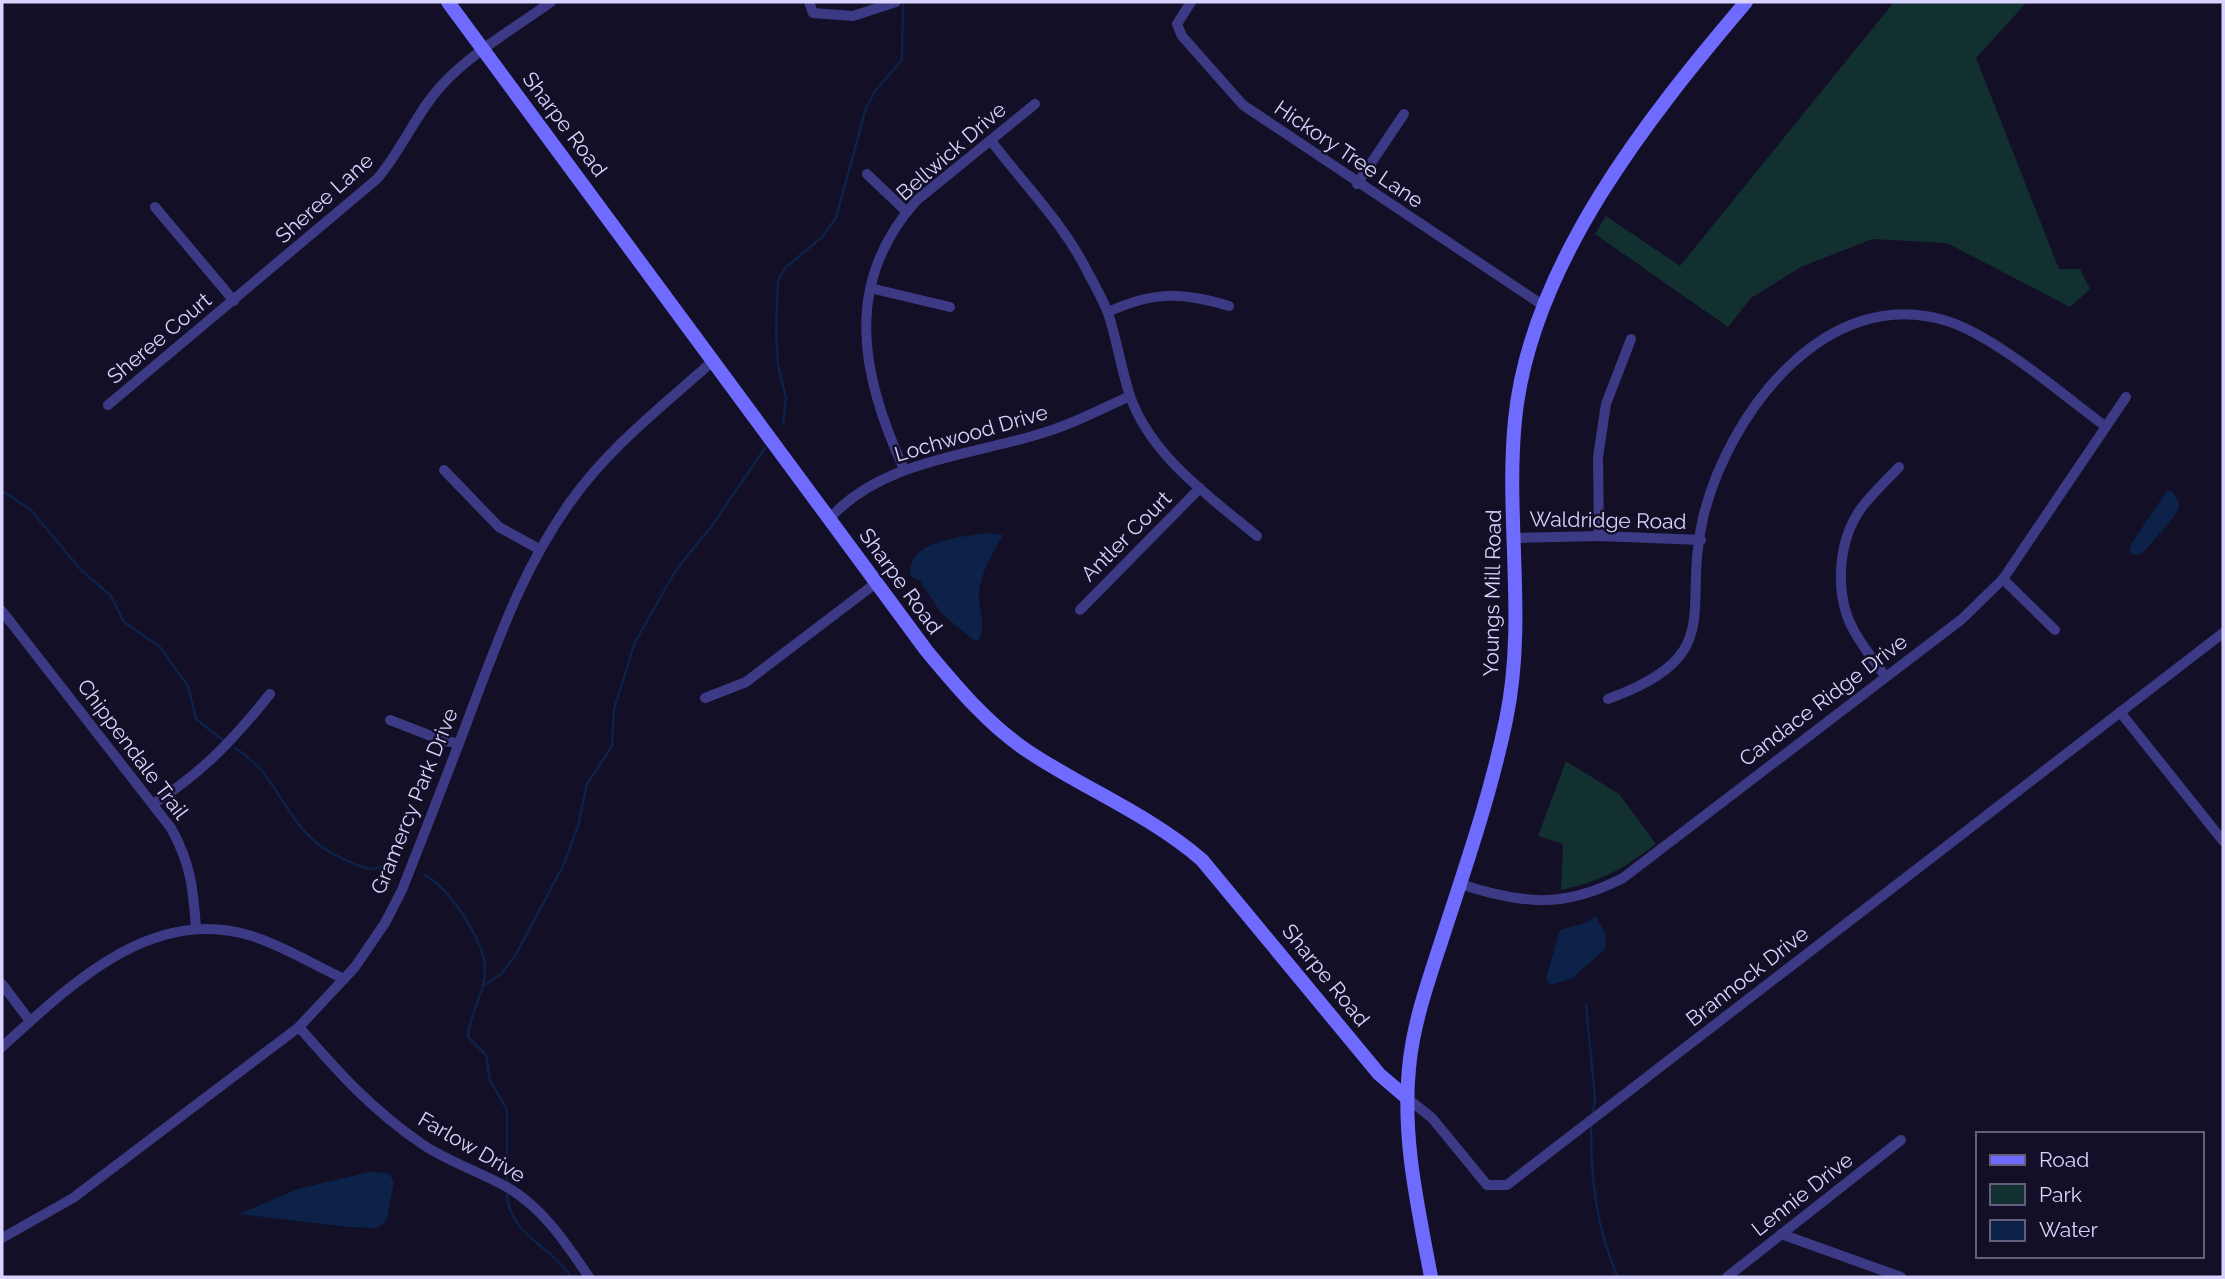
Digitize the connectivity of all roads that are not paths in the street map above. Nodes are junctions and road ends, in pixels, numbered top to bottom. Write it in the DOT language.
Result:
graph roads {
  1 [pos="448,2"];
  2 [pos="551,2"];
  3 [pos="809,2"];
  4 [pos="896,2"];
  5 [pos="1191,2"];
  6 [pos="1746,2"];
  7 [pos="484,51"];
  8 [pos="1035,104"];
  9 [pos="1404,114"];
  10 [pos="992,142"];
  11 [pos="867,174"];
  12 [pos="1357,184"];
  13 [pos="155,207"];
  14 [pos="907,212"];
  15 [pos="870,288"];
  16 [pos="234,301"];
  17 [pos="1229,306"];
  18 [pos="1544,306"];
  19 [pos="950,307"];
  20 [pos="1108,312"];
  21 [pos="1631,339"];
  22 [pos="714,360"];
  23 [pos="1130,396"];
  24 [pos="2126,397"];
  25 [pos="108,405"];
  26 [pos="2105,426"];
  27 [pos="1899,467"];
  28 [pos="904,469"];
  29 [pos="444,470"];
  30 [pos="1200,488"];
  31 [pos="830,518"];
  32 [pos="1257,536"];
  33 [pos="1599,536"];
  34 [pos="1515,538"];
  35 [pos="1700,540"];
  36 [pos="539,549"];
  37 [pos="2003,579"];
  38 [pos="876,583"];
  39 [pos="1080,610"];
  40 [pos="2,611"];
  41 [pos="2055,630"];
  42 [pos="2223,634"];
  43 [pos="1885,676"];
  44 [pos="270,694"];
  45 [pos="705,698"];
  46 [pos="1608,699"];
  47 [pos="2120,712"];
  48 [pos="390,720"];
  49 [pos="459,743"];
  50 [pos="153,804"];
  51 [pos="2223,841"];
  52 [pos="1460,884"];
  53 [pos="196,928"];
  54 [pos="344,979"];
  55 [pos="2,984"];
  56 [pos="30,1021"];
  57 [pos="299,1027"];
  58 [pos="2,1047"];
  59 [pos="1407,1098"];
  60 [pos="1901,1140"];
  61 [pos="1781,1234"];
  62 [pos="2,1238"];
  63 [pos="589,1277"];
  64 [pos="1431,1277"];
  65 [pos="1727,1277"];
  66 [pos="1901,1277"];
  1 -- 7 [label="street, Sharpe Road"];
  2 -- 7 [label="street, Sheree Lane"];
  3 -- 4 [label="street"];
  5 -- 12 [label="street, Hickory Tree Lane"];
  6 -- 18 [label="street, Youngs Mill Road"];
  7 -- 16 [label="street, Sheree Lane"];
  7 -- 22 [label="street, Sharpe Road"];
  8 -- 10 [label="street, Bellwick Drive"];
  9 -- 12 [label="street"];
  10 -- 14 [label="street, Bellwick Drive"];
  10 -- 20 [label="street"];
  11 -- 14 [label="street"];
  12 -- 18 [label="street, Hickory Tree Lane"];
  13 -- 16 [label="street"];
  14 -- 15 [label="street, Bellwick Drive"];
  15 -- 19 [label="street"];
  15 -- 28 [label="street, Bellwick Drive"];
  16 -- 25 [label="street, Sheree Court"];
  17 -- 20 [label="street"];
  18 -- 34 [label="street, Youngs Mill Road"];
  20 -- 23 [label="street"];
  21 -- 33 [label="street"];
  22 -- 31 [label="street, Sharpe Road"];
  22 -- 36 [label="street, Gramercy Park Drive"];
  23 -- 28 [label="street, Lochwood Drive"];
  23 -- 30 [label="street"];
  24 -- 26 [label="street, Candace Ridge Drive"];
  26 -- 35 [label="street"];
  26 -- 37 [label="street, Candace Ridge Drive"];
  27 -- 43 [label="street"];
  28 -- 31 [label="street, Lochwood Drive"];
  29 -- 36 [label="street"];
  30 -- 32 [label="street"];
  30 -- 39 [label="street, Antler Court"];
  31 -- 38 [label="street, Sharpe Road"];
  33 -- 34 [label="street, Waldridge Road"];
  33 -- 35 [label="street, Waldridge Road"];
  34 -- 52 [label="street, Youngs Mill Road"];
  35 -- 46 [label="street"];
  36 -- 49 [label="street, Gramercy Park Drive"];
  37 -- 41 [label="street"];
  37 -- 43 [label="street, Candace Ridge Drive"];
  38 -- 45 [label="street"];
  38 -- 59 [label="street, Sharpe Road"];
  40 -- 50 [label="street, Chippendale Trail"];
  42 -- 47 [label="street, Brannock Drive"];
  43 -- 52 [label="street, Candace Ridge Drive"];
  44 -- 50 [label="street"];
  47 -- 51 [label="street"];
  47 -- 59 [label="street, Brannock Drive"];
  48 -- 49 [label="street"];
  49 -- 54 [label="street, Gramercy Park Drive"];
  50 -- 53 [label="street, Chippendale Trail"];
  52 -- 59 [label="street, Youngs Mill Road"];
  53 -- 54 [label="street"];
  53 -- 56 [label="street"];
  54 -- 57 [label="street, Gramercy Park Drive"];
  55 -- 56 [label="street"];
  56 -- 58 [label="street"];
  57 -- 62 [label="street, Gramercy Park Drive"];
  57 -- 63 [label="street, Farlow Drive"];
  59 -- 64 [label="street, Youngs Mill Road"];
  60 -- 61 [label="street, Lennie Drive"];
  61 -- 65 [label="street, Lennie Drive"];
  61 -- 66 [label="street"];
}
